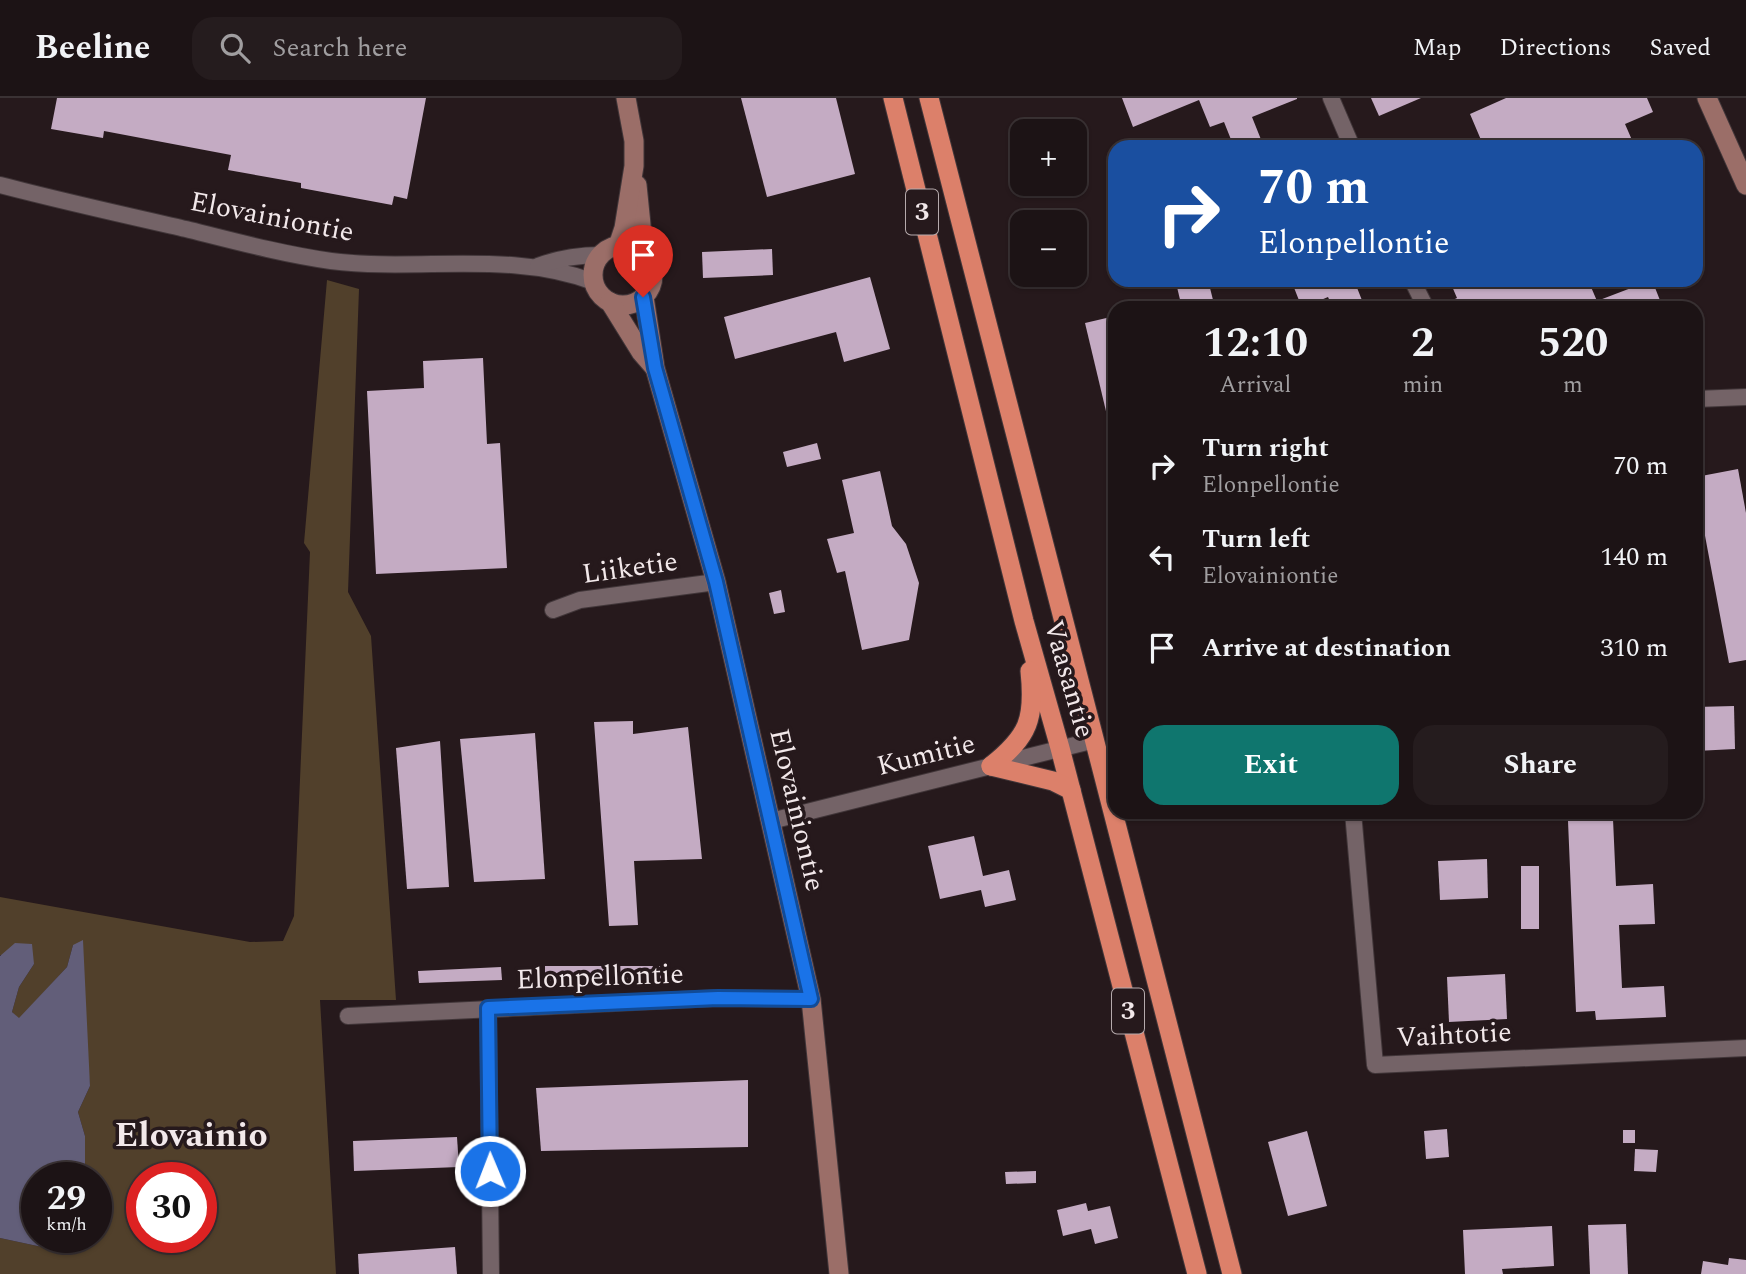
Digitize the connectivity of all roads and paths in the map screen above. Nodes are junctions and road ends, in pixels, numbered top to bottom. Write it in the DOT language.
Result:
graph roads {
  1 [pos="626,98"];
  2 [pos="893,98"];
  3 [pos="929,98"];
  4 [pos="1331,98"];
  5 [pos="1707,98"];
  6 [pos="1349,140"];
  7 [pos="634,166"];
  8 [pos="0,185"];
  9 [pos="1746,185"];
  10 [pos="609,251"];
  11 [pos="644,254"];
  12 [pos="538,266"];
  13 [pos="594,282"];
  14 [pos="643,297"];
  15 [pos="610,302"];
  16 [pos="655,368"];
  17 [pos="1746,397"];
  18 [pos="1703,399"];
  19 [pos="716,582"];
  20 [pos="553,610"];
  21 [pos="1024,621"];
  22 [pos="1095,740"];
  23 [pos="1060,748"];
  24 [pos="991,766"];
  25 [pos="1071,790"];
  26 [pos="1108,791"];
  27 [pos="1115,819"];
  28 [pos="1354,819"];
  29 [pos="771,821"];
  30 [pos="811,999"];
  31 [pos="488,1008"];
  32 [pos="348,1016"];
  33 [pos="1746,1048"];
  34 [pos="491,1274"];
  35 [pos="839,1274"];
  36 [pos="1197,1274"];
  37 [pos="1232,1274"];
  1 -- 7 [label="main road"];
  2 -- 21 [label="highway, Vaasantie / 3"];
  3 -- 22 [label="highway, Vaasantie / 3"];
  4 -- 6 [label="street"];
  5 -- 9 [label="main road"];
  7 -- 10 [label="main road"];
  7 -- 11 [label="main road"];
  8 -- 12 [label="street, Elovainiontie"];
  10 -- 11 [label="main road"];
  10 -- 12 [label="street, Elovainiontie"];
  10 -- 13 [label="main road"];
  11 -- 14 [label="main road"];
  12 -- 13 [label="street, Elovainiontie"];
  13 -- 15 [label="main road"];
  14 -- 15 [label="main road"];
  14 -- 16 [label="main road, Elovainiontie"];
  15 -- 16 [label="main road, Elovainiontie"];
  16 -- 19 [label="main road, Elovainiontie"];
  17 -- 18 [label="street"];
  19 -- 20 [label="street, Liiketie"];
  19 -- 29 [label="main road, Elovainiontie"];
  21 -- 23 [label="highway, Vaasantie / 3"];
  21 -- 24 [label="highway"];
  22 -- 23 [label="street, Kumitie"];
  22 -- 26 [label="highway, Vaasantie / 3"];
  23 -- 24 [label="street, Kumitie"];
  23 -- 25 [label="highway, Vaasantie / 3"];
  24 -- 25 [label="highway"];
  24 -- 29 [label="street, Kumitie"];
  25 -- 36 [label="highway, Vaasantie / 3"];
  27 -- 37 [label="highway, Vaasantie / 3"];
  28 -- 33 [label="street, Vaihtotie"];
  29 -- 30 [label="main road, Elovainiontie"];
  30 -- 31 [label="street, Elonpellontie"];
  30 -- 35 [label="main road, Elovainiontie"];
  31 -- 32 [label="street, Elonpellontie"];
  31 -- 34 [label="street"];
}
